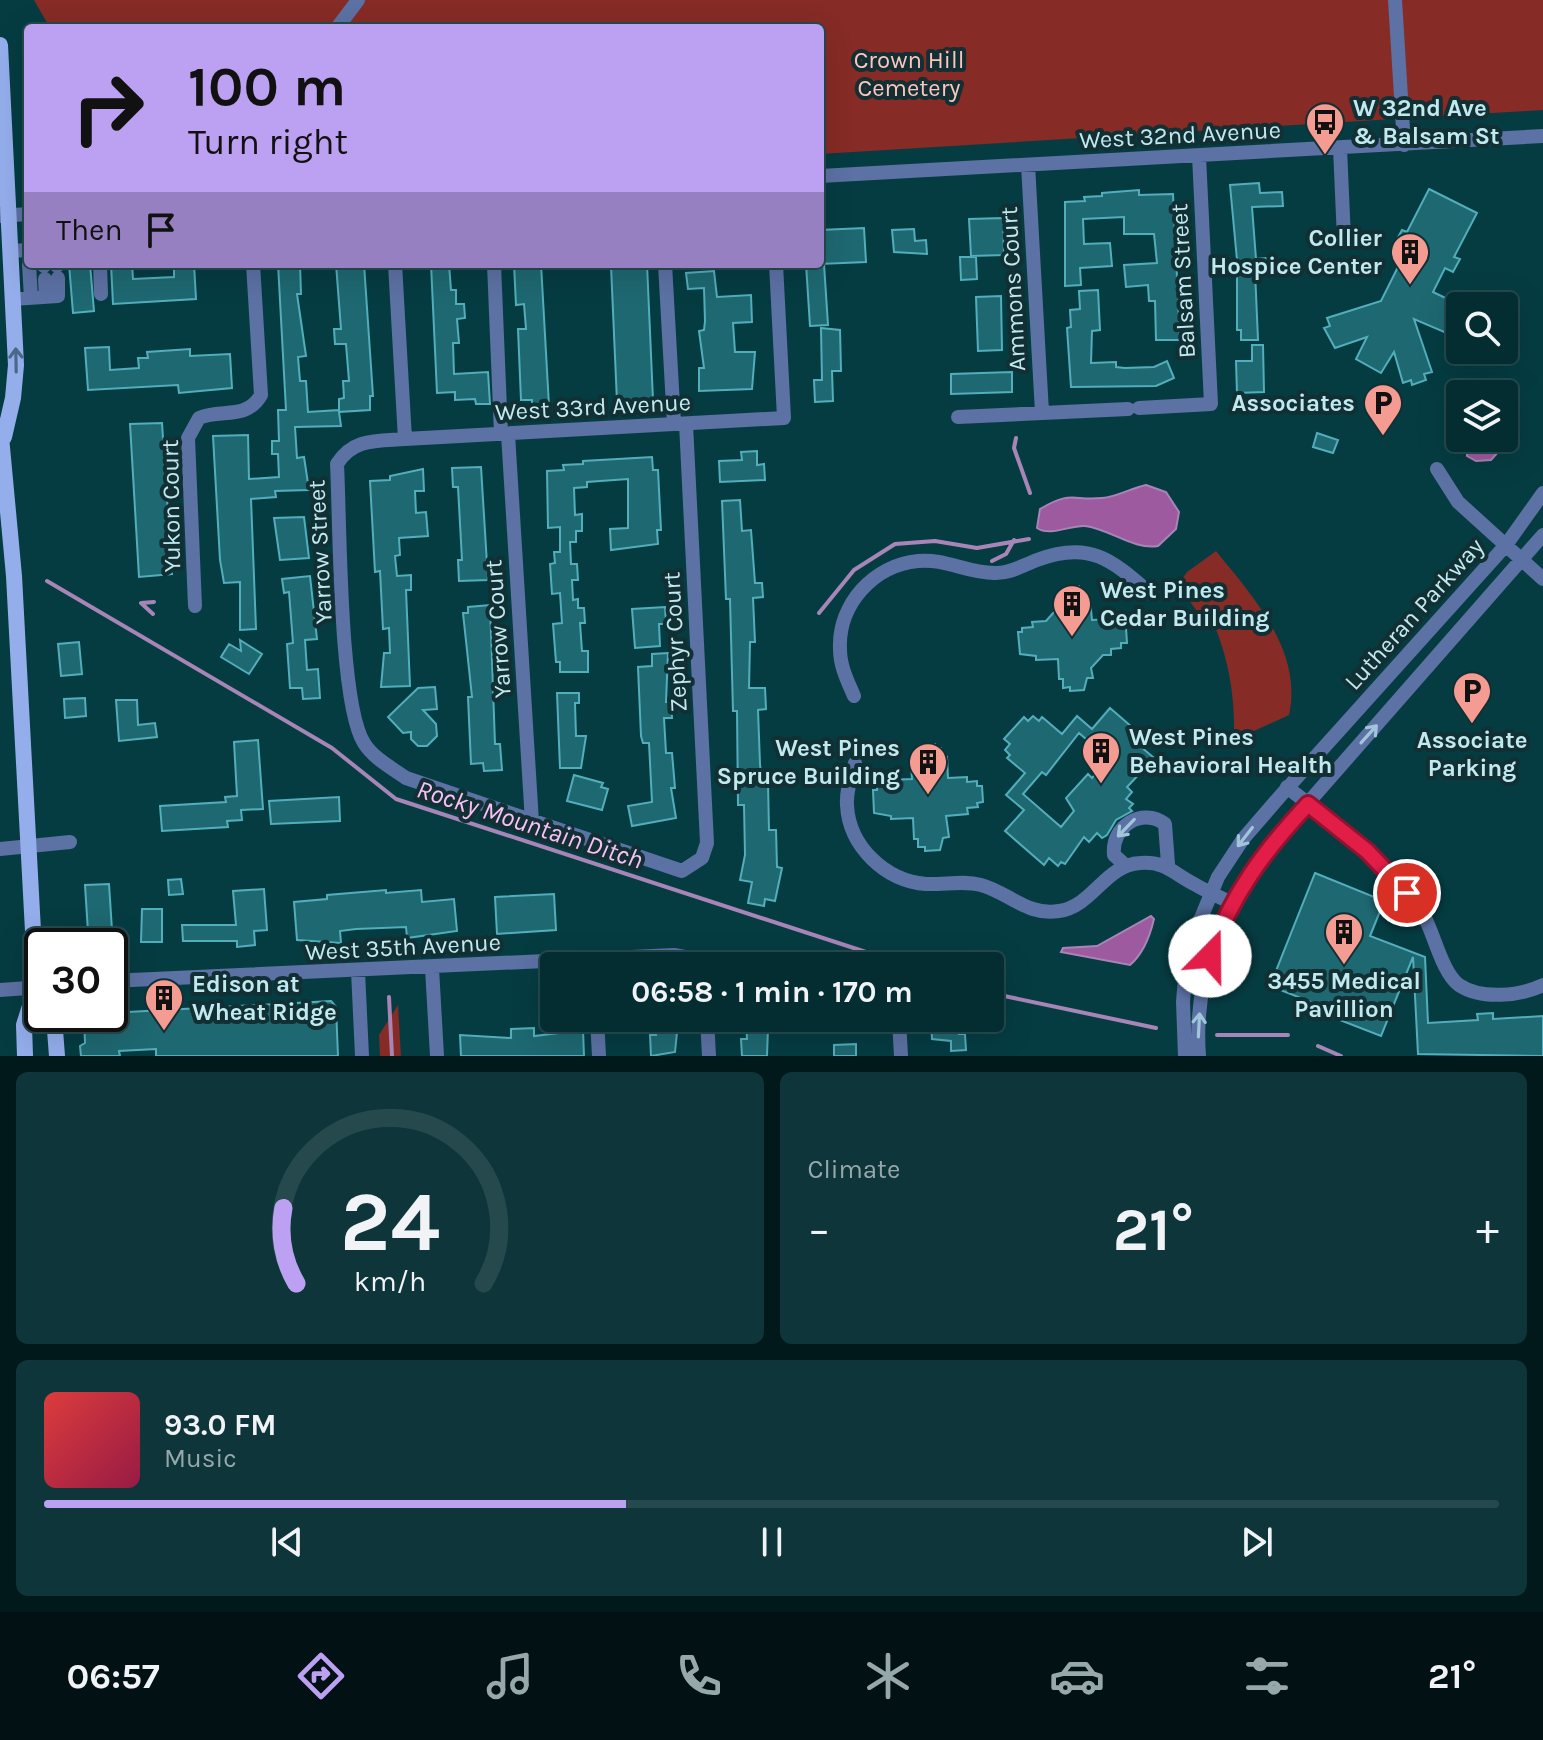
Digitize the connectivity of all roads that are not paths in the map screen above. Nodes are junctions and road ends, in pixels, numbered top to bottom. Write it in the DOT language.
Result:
graph roads {
  1 [pos="358,0"];
  2 [pos="1395,0"];
  3 [pos="340,24"];
  4 [pos="0,45"];
  5 [pos="1543,136"];
  6 [pos="1404,145"];
  7 [pos="1340,148"];
  8 [pos="1199,156"];
  9 [pos="1028,165"];
  10 [pos="824,176"];
  11 [pos="5,216"];
  12 [pos="1344,239"];
  13 [pos="19,250"];
  14 [pos="100,268"];
  15 [pos="253,268"];
  16 [pos="395,268"];
  17 [pos="494,268"];
  18 [pos="665,268"];
  19 [pos="776,268"];
  20 [pos="48,269"];
  21 [pos="101,294"];
  22 [pos="38,298"];
  23 [pos="13,299"];
  24 [pos="1042,412"];
  25 [pos="958,417"];
  26 [pos="680,424"];
  27 [pos="2,432"];
  28 [pos="505,434"];
  29 [pos="405,439"];
  30 [pos="1437,469"];
  31 [pos="1543,493"];
  32 [pos="1543,535"];
  33 [pos="1506,545"];
  34 [pos="1524,561"];
  35 [pos="1543,579"];
  36 [pos="1151,594"];
  37 [pos="195,606"];
  38 [pos="854,696"];
  39 [pos="855,763"];
  40 [pos="1287,787"];
  41 [pos="1308,804"];
  42 [pos="532,822"];
  43 [pos="70,842"];
  44 [pos="28,847"];
  45 [pos="0,849"];
  46 [pos="1168,864"];
  47 [pos="1125,865"];
  48 [pos="1210,892"];
  49 [pos="1232,903"];
  50 [pos="35,928"];
  51 [pos="540,964"];
  52 [pos="432,968"];
  53 [pos="358,971"];
  54 [pos="128,980"];
  55 [pos="1543,985"];
  56 [pos="0,990"];
  57 [pos="24,991"];
  58 [pos="24,1032"];
  59 [pos="55,1032"];
  60 [pos="598,1032"];
  61 [pos="708,1032"];
  62 [pos="900,1032"];
  63 [pos="25,1056"];
  64 [pos="57,1056"];
  65 [pos="362,1056"];
  66 [pos="437,1056"];
  67 [pos="599,1056"];
  68 [pos="709,1056"];
  69 [pos="901,1056"];
  70 [pos="1185,1056"];
  71 [pos="1199,1056"];
  1 -- 3 [label="street"];
  2 -- 6 [label="street"];
  4 -- 11 [label="main road"];
  5 -- 6 [label="street, West 32nd Avenue"];
  6 -- 7 [label="street, West 32nd Avenue"];
  7 -- 8 [label="street, West 32nd Avenue"];
  7 -- 12 [label="street"];
  8 -- 9 [label="street, West 32nd Avenue"];
  8 -- 24 [label="street, Balsam Street"];
  9 -- 10 [label="street, West 32nd Avenue"];
  9 -- 24 [label="street, Ammons Court"];
  11 -- 13 [label="main road"];
  13 -- 23 [label="main road"];
  14 -- 21 [label="street"];
  15 -- 37 [label="street, Yukon Court"];
  16 -- 29 [label="street"];
  17 -- 28 [label="street, Yarrow Court"];
  18 -- 26 [label="street, Zephyr Court"];
  19 -- 26 [label="street, West 33rd Avenue"];
  20 -- 22 [label="street"];
  20 -- 22 [label="street"];
  22 -- 23 [label="street"];
  27 -- 23 [label="main road, one-way"];
  24 -- 25 [label="street"];
  26 -- 28 [label="street, West 33rd Avenue"];
  26 -- 42 [label="street, Zephyr Court"];
  27 -- 44 [label="main road"];
  28 -- 29 [label="street, West 33rd Avenue"];
  28 -- 42 [label="street, Yarrow Court"];
  29 -- 42 [label="street, Yarrow Street"];
  30 -- 33 [label="street"];
  31 -- 33 [label="street, Lutheran Parkway"];
  32 -- 34 [label="street, Lutheran Parkway"];
  33 -- 34 [label="street"];
  33 -- 40 [label="street, Lutheran Parkway"];
  34 -- 35 [label="street"];
  41 -- 34 [label="street, Lutheran Parkway, one-way"];
  36 -- 38 [label="street"];
  39 -- 47 [label="street"];
  40 -- 41 [label="street"];
  40 -- 48 [label="street, Lutheran Parkway, one-way"];
  41 -- 49 [label="street, Lutheran Parkway"];
  41 -- 55 [label="street"];
  43 -- 44 [label="street"];
  44 -- 45 [label="street"];
  44 -- 50 [label="main road"];
  46 -- 47 [label="street"];
  46 -- 47 [label="street, one-way"];
  46 -- 48 [label="street"];
  48 -- 49 [label="street"];
  48 -- 70 [label="street, Lutheran Parkway"];
  71 -- 49 [label="street, Lutheran Parkway, one-way"];
  51 -- 52 [label="street, West 35th Avenue"];
  52 -- 53 [label="street, West 35th Avenue"];
  52 -- 66 [label="street"];
  53 -- 54 [label="street, West 35th Avenue"];
  53 -- 65 [label="street"];
  56 -- 57 [label="street"];
  58 -- 63 [label="main road"];
  59 -- 64 [label="main road"];
  60 -- 67 [label="street"];
  61 -- 68 [label="street"];
  62 -- 69 [label="street"];
}
